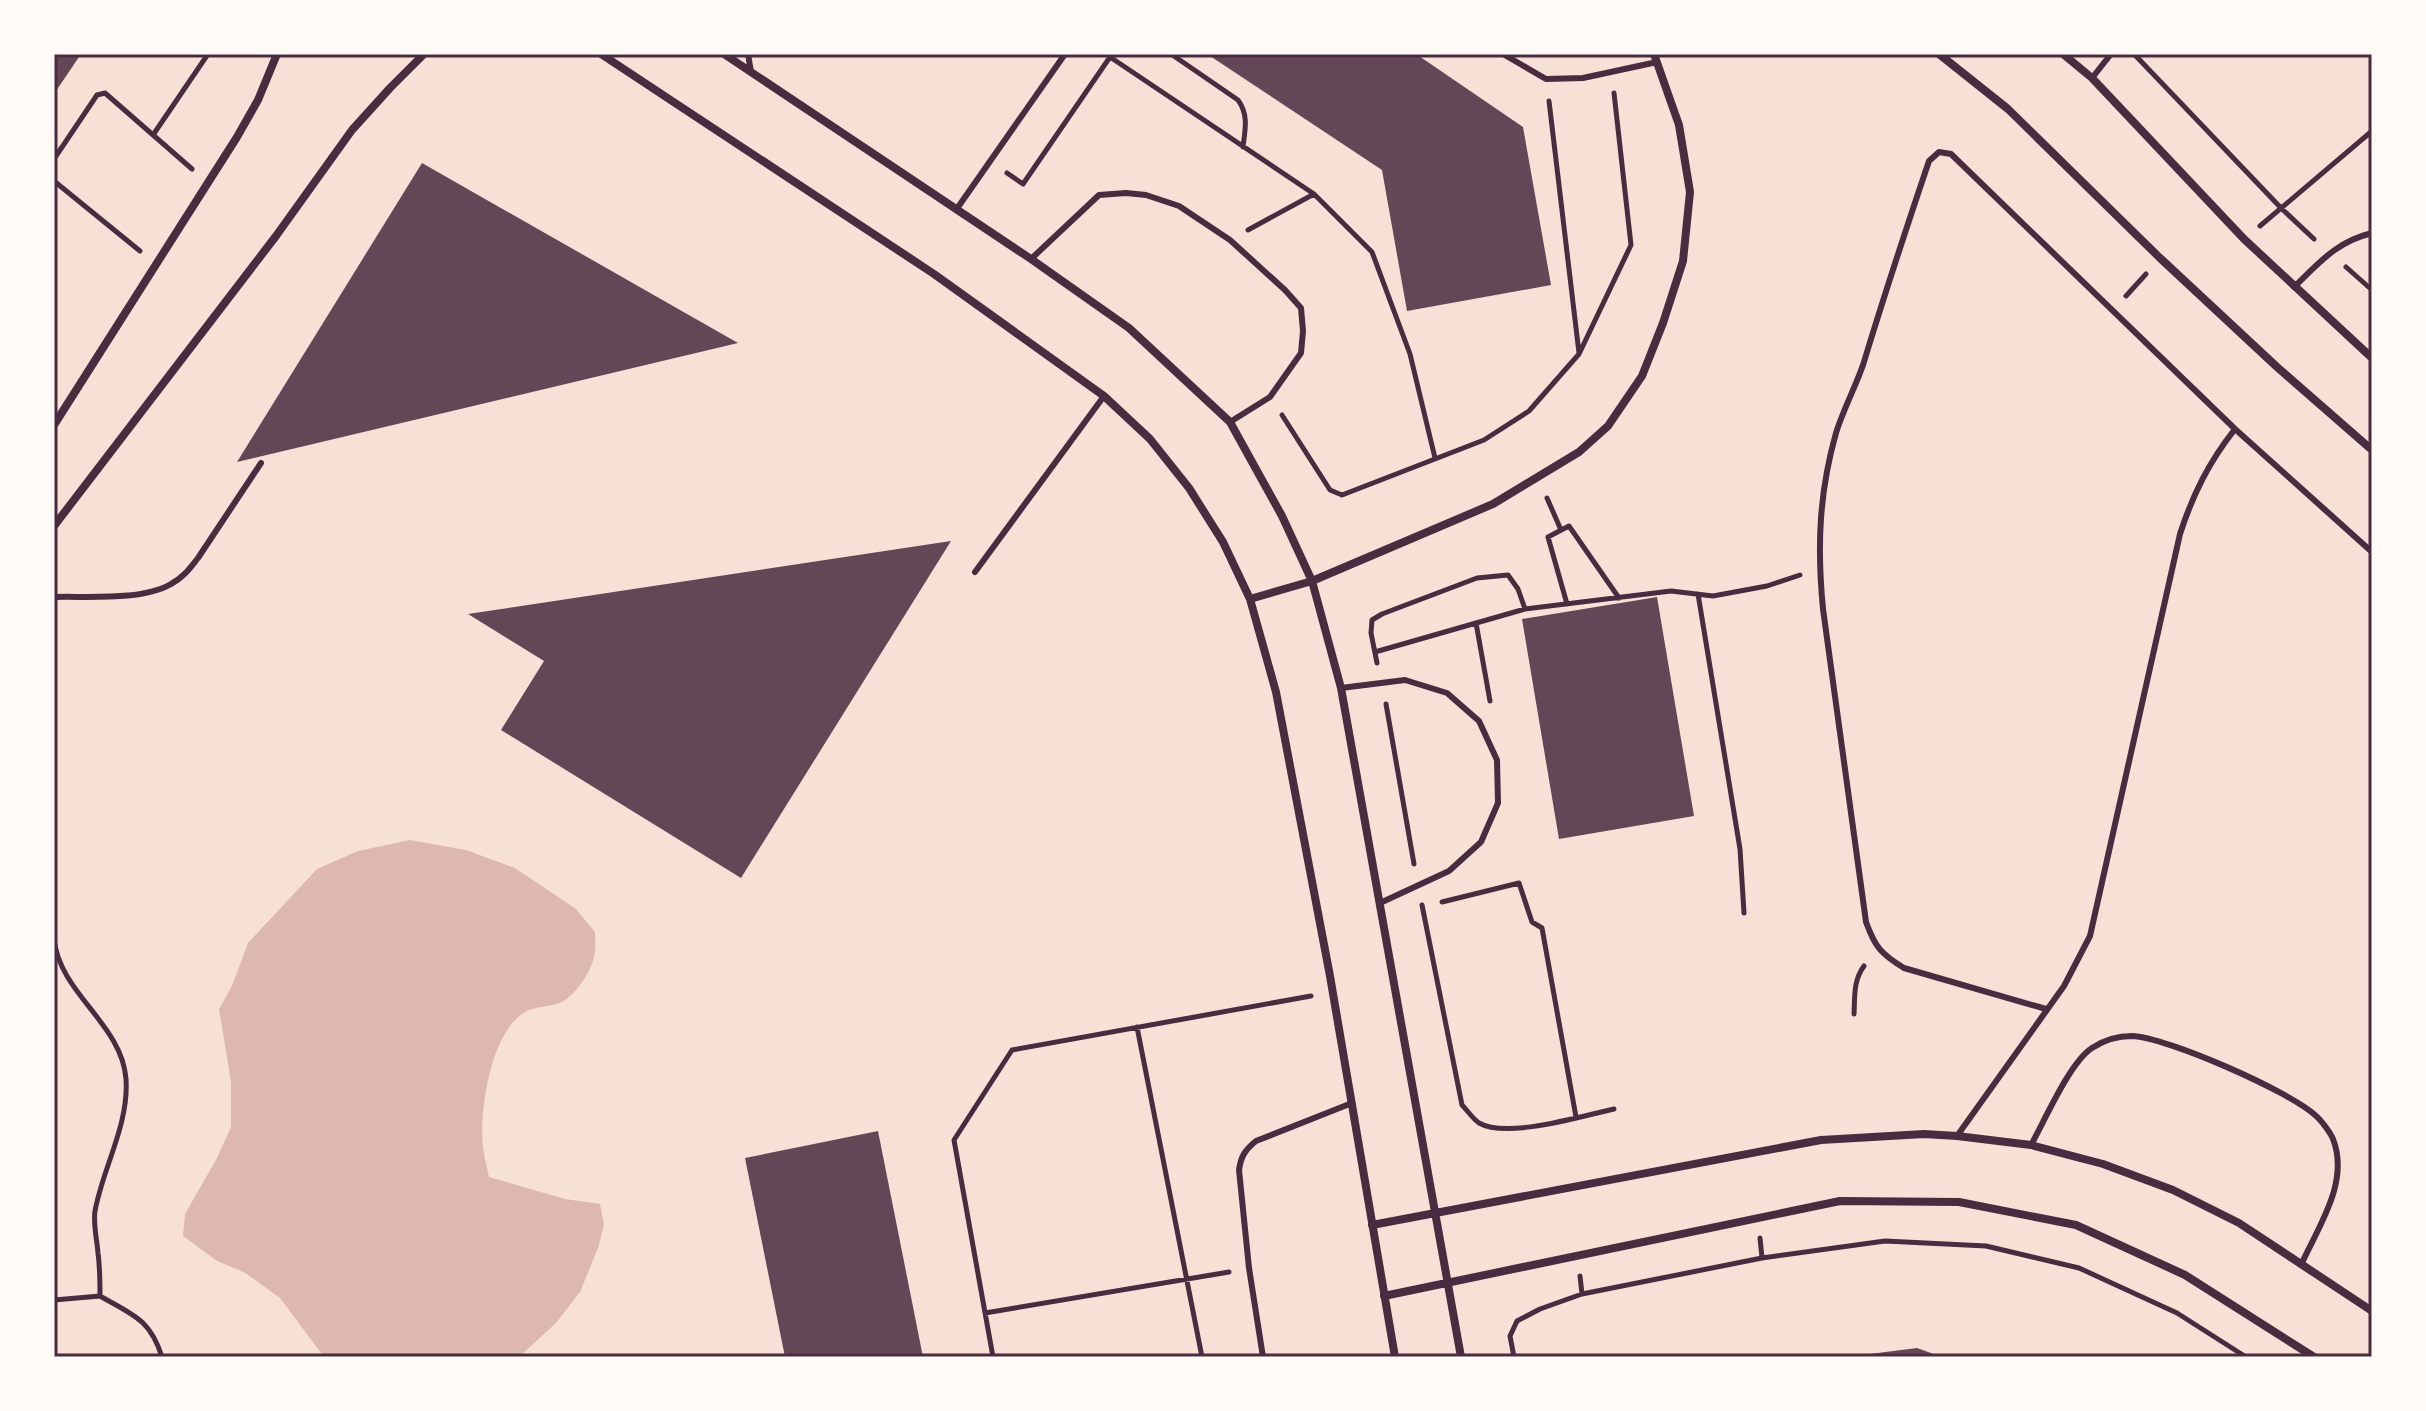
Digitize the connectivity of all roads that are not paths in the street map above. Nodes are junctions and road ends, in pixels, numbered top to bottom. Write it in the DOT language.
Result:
graph roads {
  1 [pos="277,54"];
  2 [pos="424,54"];
  3 [pos="601,54"];
  4 [pos="724,54"];
  5 [pos="748,54"];
  6 [pos="1065,54"];
  7 [pos="1503,54"];
  8 [pos="1939,54"];
  9 [pos="2063,54"];
  10 [pos="2111,54"];
  11 [pos="1656,58"];
  12 [pos="751,72"];
  13 [pos="2092,78"];
  14 [pos="956,210"];
  15 [pos="2372,233"];
  16 [pos="1031,259"];
  17 [pos="2294,287"];
  18 [pos="2372,358"];
  19 [pos="1104,396"];
  20 [pos="1230,422"];
  21 [pos="54,425"];
  22 [pos="2235,429"];
  23 [pos="2372,450"];
  24 [pos="261,463"];
  25 [pos="54,526"];
  26 [pos="2372,552"];
  27 [pos="975,572"];
  28 [pos="1312,581"];
  29 [pos="54,597"];
  30 [pos="1250,599"];
  31 [pos="1341,688"];
  32 [pos="1380,903"];
  33 [pos="2046,1009"];
  34 [pos="1352,1103"];
  35 [pos="1957,1136"];
  36 [pos="2031,1145"];
  37 [pos="1435,1213"];
  38 [pos="1372,1225"];
  39 [pos="2301,1265"];
  40 [pos="1447,1281"];
  41 [pos="1384,1296"];
  42 [pos="2372,1311"];
  43 [pos="1263,1357"];
  44 [pos="1395,1357"];
  45 [pos="1461,1357"];
  46 [pos="2314,1357"];
  1 -- 21 [label="street"];
  2 -- 25 [label="street"];
  3 -- 19 [label="street"];
  4 -- 12 [label="street"];
  5 -- 12 [label="lane"];
  6 -- 14 [label="lane"];
  7 -- 11 [label="lane"];
  8 -- 23 [label="street"];
  9 -- 13 [label="street"];
  10 -- 13 [label="lane"];
  11 -- 28 [label="street"];
  12 -- 14 [label="street"];
  13 -- 17 [label="street"];
  14 -- 16 [label="street"];
  15 -- 17 [label="lane"];
  16 -- 20 [label="street"];
  16 -- 20 [label="lane"];
  17 -- 18 [label="street"];
  19 -- 27 [label="lane"];
  19 -- 30 [label="street"];
  20 -- 28 [label="street"];
  22 -- 26 [label="lane"];
  22 -- 33 [label="lane"];
  22 -- 33 [label="lane"];
  24 -- 29 [label="lane"];
  28 -- 30 [label="street"];
  28 -- 31 [label="street"];
  30 -- 34 [label="street"];
  31 -- 32 [label="street"];
  31 -- 32 [label="lane"];
  32 -- 37 [label="street"];
  33 -- 35 [label="lane"];
  34 -- 38 [label="street"];
  34 -- 43 [label="lane"];
  35 -- 36 [label="street"];
  35 -- 37 [label="street"];
  36 -- 39 [label="street"];
  36 -- 39 [label="lane"];
  37 -- 38 [label="street"];
  37 -- 40 [label="street"];
  38 -- 41 [label="street"];
  39 -- 42 [label="street"];
  40 -- 41 [label="street"];
  40 -- 45 [label="street"];
  40 -- 46 [label="street"];
  41 -- 44 [label="street"];
}
